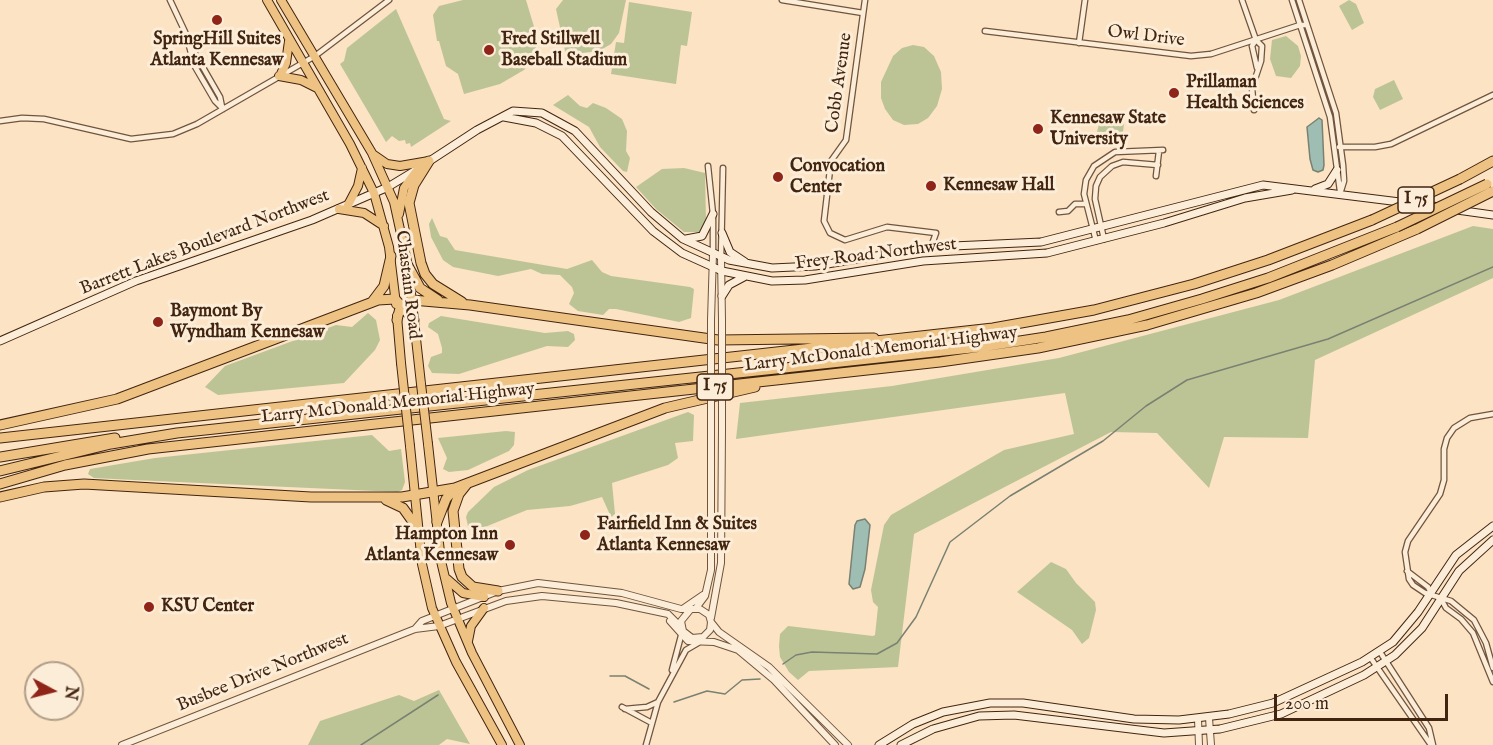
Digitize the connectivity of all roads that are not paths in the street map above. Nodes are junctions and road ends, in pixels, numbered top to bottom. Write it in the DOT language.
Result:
graph roads {
  1 [pos="170,0"];
  2 [pos="267,0"];
  3 [pos="281,0"];
  4 [pos="388,0"];
  5 [pos="784,0"];
  6 [pos="865,0"];
  7 [pos="1085,0"];
  8 [pos="1242,0"];
  9 [pos="1292,0"];
  10 [pos="1299,0"];
  11 [pos="863,13"];
  12 [pos="1300,25"];
  13 [pos="1307,25"];
  14 [pos="985,31"];
  15 [pos="289,39"];
  16 [pos="1256,40"];
  17 [pos="1079,43"];
  18 [pos="315,56"];
  19 [pos="303,62"];
  20 [pos="1257,68"];
  21 [pos="279,76"];
  22 [pos="318,89"];
  23 [pos="1493,95"];
  24 [pos="223,109"];
  25 [pos="1254,110"];
  26 [pos="504,117"];
  27 [pos="0,121"];
  28 [pos="1339,147"];
  29 [pos="372,153"];
  30 [pos="429,161"];
  31 [pos="1493,161"];
  32 [pos="1158,165"];
  33 [pos="362,166"];
  34 [pos="708,166"];
  35 [pos="723,168"];
  36 [pos="418,169"];
  37 [pos="1337,171"];
  38 [pos="1156,176"];
  39 [pos="1491,185"];
  40 [pos="388,187"];
  41 [pos="1305,190"];
  42 [pos="374,193"];
  43 [pos="1340,194"];
  44 [pos="1084,204"];
  45 [pos="348,205"];
  46 [pos="339,209"];
  47 [pos="1059,212"];
  48 [pos="713,214"];
  49 [pos="1493,215"];
  50 [pos="399,218"];
  51 [pos="385,228"];
  52 [pos="1097,228"];
  53 [pos="722,233"];
  54 [pos="683,239"];
  55 [pos="1100,240"];
  56 [pos="932,248"];
  57 [pos="713,254"];
  58 [pos="391,256"];
  59 [pos="721,258"];
  60 [pos="408,266"];
  61 [pos="752,266"];
  62 [pos="712,267"];
  63 [pos="722,271"];
  64 [pos="744,277"];
  65 [pos="722,299"];
  66 [pos="412,300"];
  67 [pos="372,302"];
  68 [pos="399,302"];
  69 [pos="443,302"];
  70 [pos="470,305"];
  71 [pos="397,320"];
  72 [pos="414,320"];
  73 [pos="913,338"];
  74 [pos="0,341"];
  75 [pos="784,379"];
  76 [pos="1493,414"];
  77 [pos="0,424"];
  78 [pos="177,433"];
  79 [pos="0,438"];
  80 [pos="0,457"];
  81 [pos="0,471"];
  82 [pos="467,483"];
  83 [pos="0,484"];
  84 [pos="454,488"];
  85 [pos="433,491"];
  86 [pos="415,494"];
  87 [pos="0,497"];
  88 [pos="380,499"];
  89 [pos="437,522"];
  90 [pos="1493,526"];
  91 [pos="418,529"];
  92 [pos="1493,540"];
  93 [pos="444,576"];
  94 [pos="707,590"];
  95 [pos="498,591"];
  96 [pos="1431,593"];
  97 [pos="484,597"];
  98 [pos="1441,599"];
  99 [pos="453,608"];
  100 [pos="484,608"];
  101 [pos="681,609"];
  102 [pos="693,609"];
  103 [pos="435,616"];
  104 [pos="711,617"];
  105 [pos="457,618"];
  106 [pos="439,626"];
  107 [pos="415,629"];
  108 [pos="682,631"];
  109 [pos="733,640"];
  110 [pos="468,643"];
  111 [pos="698,643"];
  112 [pos="1380,652"];
  113 [pos="1370,657"];
  114 [pos="1387,662"];
  115 [pos="1378,667"];
  116 [pos="1493,668"];
  117 [pos="668,681"];
  118 [pos="1493,682"];
  119 [pos="658,702"];
  120 [pos="1023,703"];
  121 [pos="1021,716"];
  122 [pos="1209,718"];
  123 [pos="1198,720"];
  124 [pos="650,723"];
  125 [pos="1210,731"];
  126 [pos="1198,732"];
  127 [pos="122,745"];
  128 [pos="502,745"];
  129 [pos="520,745"];
  130 [pos="646,745"];
  131 [pos="835,745"];
  132 [pos="848,745"];
  133 [pos="879,745"];
  134 [pos="902,745"];
  135 [pos="1199,745"];
  136 [pos="1211,745"];
  137 [pos="1432,745"];
  1 -- 24 [label="street"];
  2 -- 15 [label="main road, Chastain Road"];
  3 -- 18 [label="main road, Chastain Road"];
  4 -- 18 [label="street"];
  5 -- 11 [label="street"];
  6 -- 11 [label="street, Cobb Avenue"];
  7 -- 17 [label="street"];
  8 -- 16 [label="street"];
  9 -- 12 [label="street"];
  10 -- 13 [label="street"];
  11 -- 56 [label="street, Cobb Avenue"];
  12 -- 13 [label="street, Owl Drive"];
  12 -- 16 [label="street, Owl Drive"];
  12 -- 28 [label="street"];
  13 -- 28 [label="street"];
  14 -- 17 [label="street, Owl Drive"];
  15 -- 19 [label="main road, Chastain Road"];
  15 -- 21 [label="main road"];
  16 -- 17 [label="street, Owl Drive"];
  16 -- 20 [label="street"];
  16 -- 20 [label="street"];
  18 -- 19 [label="street"];
  18 -- 29 [label="main road, Chastain Road"];
  19 -- 21 [label="street"];
  19 -- 22 [label="main road, Chastain Road"];
  20 -- 25 [label="street"];
  21 -- 22 [label="main road"];
  21 -- 24 [label="street"];
  22 -- 33 [label="main road, Chastain Road"];
  23 -- 28 [label="street"];
  24 -- 27 [label="street"];
  26 -- 30 [label="main road, Frey Road Northwest"];
  26 -- 54 [label="main road, Frey Road Northwest"];
  26 -- 62 [label="main road, Frey Road Northwest"];
  28 -- 37 [label="street"];
  28 -- 43 [label="street"];
  29 -- 30 [label="main road"];
  29 -- 40 [label="main road, Chastain Road"];
  30 -- 36 [label="main road, Frey Road Northwest"];
  30 -- 70 [label="highway"];
  31 -- 73 [label="highway, Larry McDonald Memorial Highway / I 75, bridge"];
  32 -- 38 [label="street"];
  32 -- 44 [label="street"];
  32 -- 52 [label="street"];
  33 -- 42 [label="main road, Chastain Road"];
  33 -- 45 [label="main road"];
  34 -- 48 [label="street"];
  35 -- 53 [label="street"];
  36 -- 40 [label="main road, Frey Road Northwest"];
  36 -- 50 [label="main road"];
  37 -- 41 [label="main road"];
  37 -- 43 [label="street"];
  39 -- 75 [label="highway, Larry McDonald Memorial Highway / I 75, bridge"];
  39 -- 78 [label="highway, bridge"];
  40 -- 42 [label="main road, Barrett Lakes Boulevard Northwest"];
  40 -- 50 [label="main road, Chastain Road"];
  41 -- 43 [label="main road, Frey Road Northwest"];
  41 -- 52 [label="main road, Frey Road Northwest"];
  41 -- 55 [label="main road, Frey Road Northwest"];
  42 -- 45 [label="main road, Barrett Lakes Boulevard Northwest"];
  42 -- 51 [label="main road, Chastain Road"];
  43 -- 49 [label="main road, Frey Road Northwest"];
  44 -- 47 [label="street"];
  44 -- 52 [label="street"];
  45 -- 46 [label="main road, Barrett Lakes Boulevard Northwest"];
  46 -- 51 [label="main road"];
  46 -- 74 [label="main road, Barrett Lakes Boulevard Northwest"];
  48 -- 54 [label="main road"];
  48 -- 57 [label="street"];
  50 -- 60 [label="main road, Chastain Road"];
  51 -- 58 [label="main road, Chastain Road"];
  52 -- 55 [label="street"];
  52 -- 56 [label="main road, Frey Road Northwest"];
  53 -- 59 [label="street"];
  53 -- 61 [label="main road"];
  54 -- 57 [label="main road, Frey Road Northwest"];
  55 -- 64 [label="main road, Frey Road Northwest"];
  56 -- 61 [label="main road, Frey Road Northwest"];
  57 -- 59 [label="main road, Frey Road Northwest"];
  57 -- 62 [label="street"];
  58 -- 67 [label="highway"];
  58 -- 68 [label="main road, Chastain Road"];
  59 -- 61 [label="main road, Frey Road Northwest"];
  59 -- 63 [label="street"];
  60 -- 66 [label="main road, Chastain Road"];
  60 -- 69 [label="highway"];
  62 -- 63 [label="main road, Frey Road Northwest"];
  62 -- 94 [label="street, bridge"];
  63 -- 64 [label="main road, Frey Road Northwest"];
  63 -- 65 [label="street"];
  64 -- 65 [label="main road"];
  65 -- 104 [label="street, bridge"];
  66 -- 68 [label="highway"];
  66 -- 69 [label="highway"];
  66 -- 72 [label="main road, Chastain Road"];
  67 -- 68 [label="highway"];
  67 -- 77 [label="highway"];
  68 -- 71 [label="highway"];
  68 -- 72 [label="highway"];
  69 -- 70 [label="highway"];
  70 -- 73 [label="highway"];
  71 -- 86 [label="main road, Chastain Road, bridge"];
  72 -- 85 [label="main road, Chastain Road, bridge"];
  73 -- 79 [label="highway, Larry McDonald Memorial Highway / I 75"];
  75 -- 82 [label="highway"];
  75 -- 83 [label="highway, Larry McDonald Memorial Highway / I 75"];
  76 -- 96 [label="street"];
  78 -- 80 [label="highway"];
  78 -- 81 [label="highway"];
  82 -- 84 [label="highway"];
  82 -- 95 [label="highway"];
  84 -- 85 [label="highway"];
  84 -- 89 [label="highway"];
  85 -- 86 [label="highway"];
  85 -- 89 [label="main road, Chastain Road"];
  86 -- 88 [label="highway"];
  86 -- 91 [label="main road, Chastain Road"];
  87 -- 88 [label="highway"];
  88 -- 91 [label="highway"];
  89 -- 93 [label="main road, Chastain Road"];
  90 -- 96 [label="main road"];
  91 -- 103 [label="main road, Chastain Road"];
  92 -- 98 [label="main road"];
  93 -- 97 [label="main road"];
  93 -- 99 [label="main road, Chastain Road"];
  94 -- 101 [label="street"];
  94 -- 102 [label="street"];
  95 -- 97 [label="street, Busbee Drive Northwest"];
  95 -- 101 [label="street, Busbee Drive Northwest"];
  96 -- 98 [label="street"];
  96 -- 112 [label="main road"];
  97 -- 99 [label="street, Busbee Drive Northwest"];
  98 -- 114 [label="main road"];
  98 -- 116 [label="street"];
  98 -- 118 [label="street"];
  99 -- 103 [label="street, Busbee Drive Northwest"];
  99 -- 105 [label="main road, Chastain Road"];
  100 -- 105 [label="street, Busbee Drive Northwest"];
  100 -- 108 [label="street, Busbee Drive Northwest"];
  100 -- 110 [label="main road"];
  101 -- 102 [label="street, Busbee Drive Northwest"];
  102 -- 104 [label="street"];
  102 -- 108 [label="street"];
  103 -- 106 [label="main road, Chastain Road"];
  103 -- 107 [label="street, Busbee Drive Northwest"];
  104 -- 108 [label="street"];
  104 -- 109 [label="street"];
  104 -- 109 [label="street"];
  105 -- 106 [label="street, Busbee Drive Northwest"];
  105 -- 110 [label="main road, Chastain Road"];
  106 -- 107 [label="street, Busbee Drive Northwest"];
  106 -- 128 [label="main road, Chastain Road"];
  107 -- 127 [label="street, Busbee Drive Northwest"];
  108 -- 111 [label="street"];
  108 -- 117 [label="street"];
  109 -- 132 [label="street"];
  110 -- 129 [label="main road, Chastain Road"];
  111 -- 117 [label="street"];
  111 -- 131 [label="street"];
  112 -- 113 [label="main road"];
  112 -- 114 [label="street"];
  113 -- 115 [label="street"];
  113 -- 122 [label="main road"];
  114 -- 115 [label="main road"];
  114 -- 137 [label="street"];
  115 -- 125 [label="main road"];
  115 -- 137 [label="street"];
  117 -- 119 [label="street"];
  119 -- 124 [label="street"];
  119 -- 124 [label="street"];
  120 -- 121 [label="main road"];
  120 -- 123 [label="main road"];
  120 -- 133 [label="main road"];
  121 -- 126 [label="main road"];
  121 -- 134 [label="main road"];
  122 -- 123 [label="main road"];
  122 -- 125 [label="street"];
  123 -- 126 [label="street"];
  124 -- 130 [label="street"];
  125 -- 126 [label="main road"];
  125 -- 136 [label="street"];
  126 -- 135 [label="street"];
}
